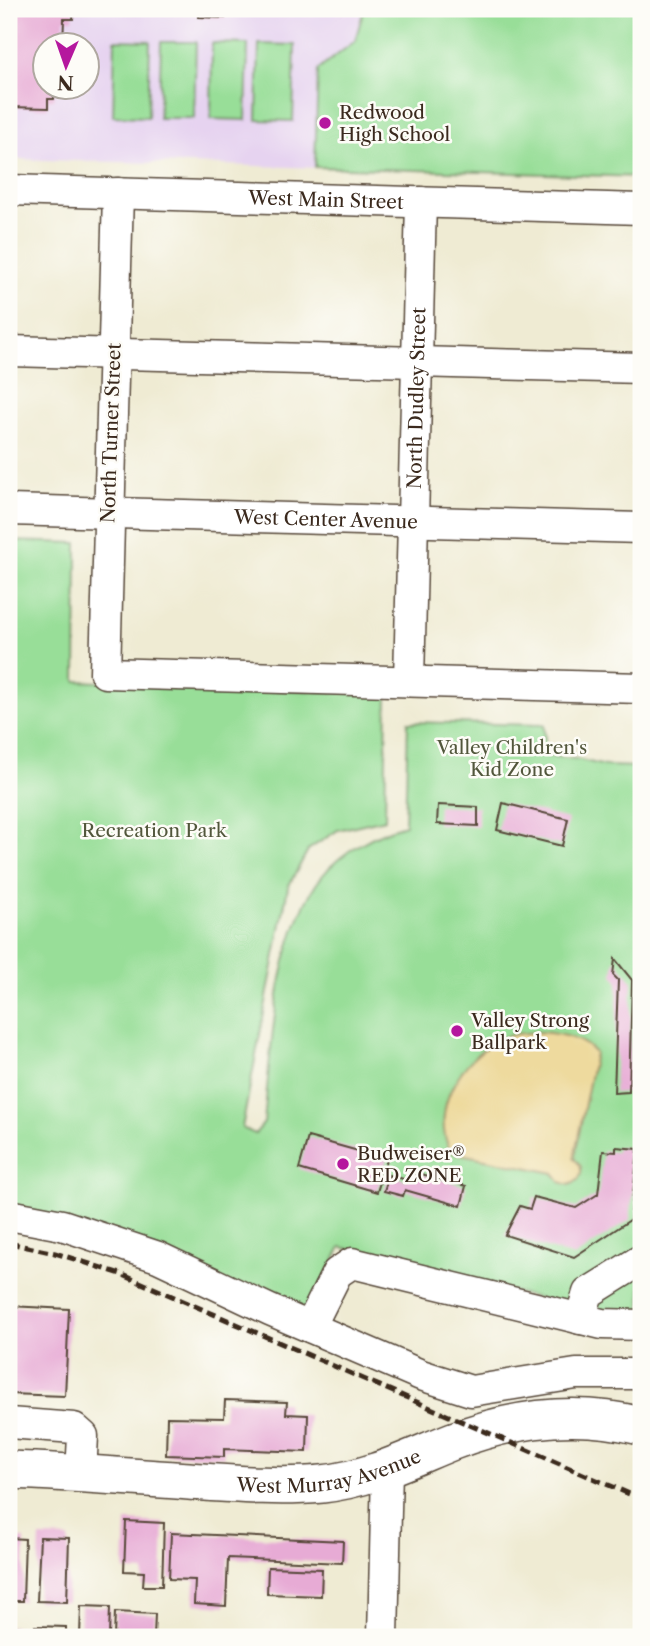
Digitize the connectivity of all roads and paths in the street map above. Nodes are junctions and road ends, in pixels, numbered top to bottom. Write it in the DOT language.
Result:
graph roads {
  1 [pos="9,190"];
  2 [pos="118,193"];
  3 [pos="421,202"];
  4 [pos="641,209"];
  5 [pos="9,351"];
  6 [pos="113,354"];
  7 [pos="417,362"];
  8 [pos="641,368"];
  9 [pos="9,510"];
  10 [pos="109,514"];
  11 [pos="413,522"];
  12 [pos="641,528"];
  13 [pos="409,680"];
  14 [pos="641,688"];
  15 [pos="9,1216"];
  16 [pos="641,1260"];
  17 [pos="580,1319"];
  18 [pos="641,1325"];
  19 [pos="310,1327"];
  20 [pos="641,1374"];
  21 [pos="9,1423"];
  22 [pos="641,1426"];
  23 [pos="9,1469"];
  24 [pos="387,1469"];
  25 [pos="81,1474"];
  26 [pos="383,1637"];
  1 -- 2 [label="street, West Main Street"];
  2 -- 3 [label="street, West Main Street"];
  2 -- 6 [label="street, North Turner Street"];
  3 -- 4 [label="street, West Main Street"];
  3 -- 7 [label="street, North Dudley Street"];
  5 -- 6 [label="street"];
  6 -- 7 [label="street"];
  6 -- 10 [label="street, North Turner Street"];
  7 -- 8 [label="street"];
  7 -- 11 [label="street, North Dudley Street"];
  9 -- 10 [label="street, West Center Avenue"];
  10 -- 11 [label="street, West Center Avenue"];
  10 -- 13 [label="street, North Turner Street"];
  11 -- 12 [label="street, West Center Avenue"];
  11 -- 13 [label="street, North Dudley Street"];
  13 -- 14 [label="street"];
  15 -- 19 [label="street"];
  16 -- 17 [label="street"];
  17 -- 18 [label="street"];
  17 -- 19 [label="street"];
  19 -- 20 [label="street"];
  21 -- 25 [label="street"];
  22 -- 24 [label="main road, West Murray Avenue"];
  23 -- 25 [label="main road, West Murray Avenue"];
  24 -- 25 [label="main road, West Murray Avenue"];
  24 -- 26 [label="street"];
}
